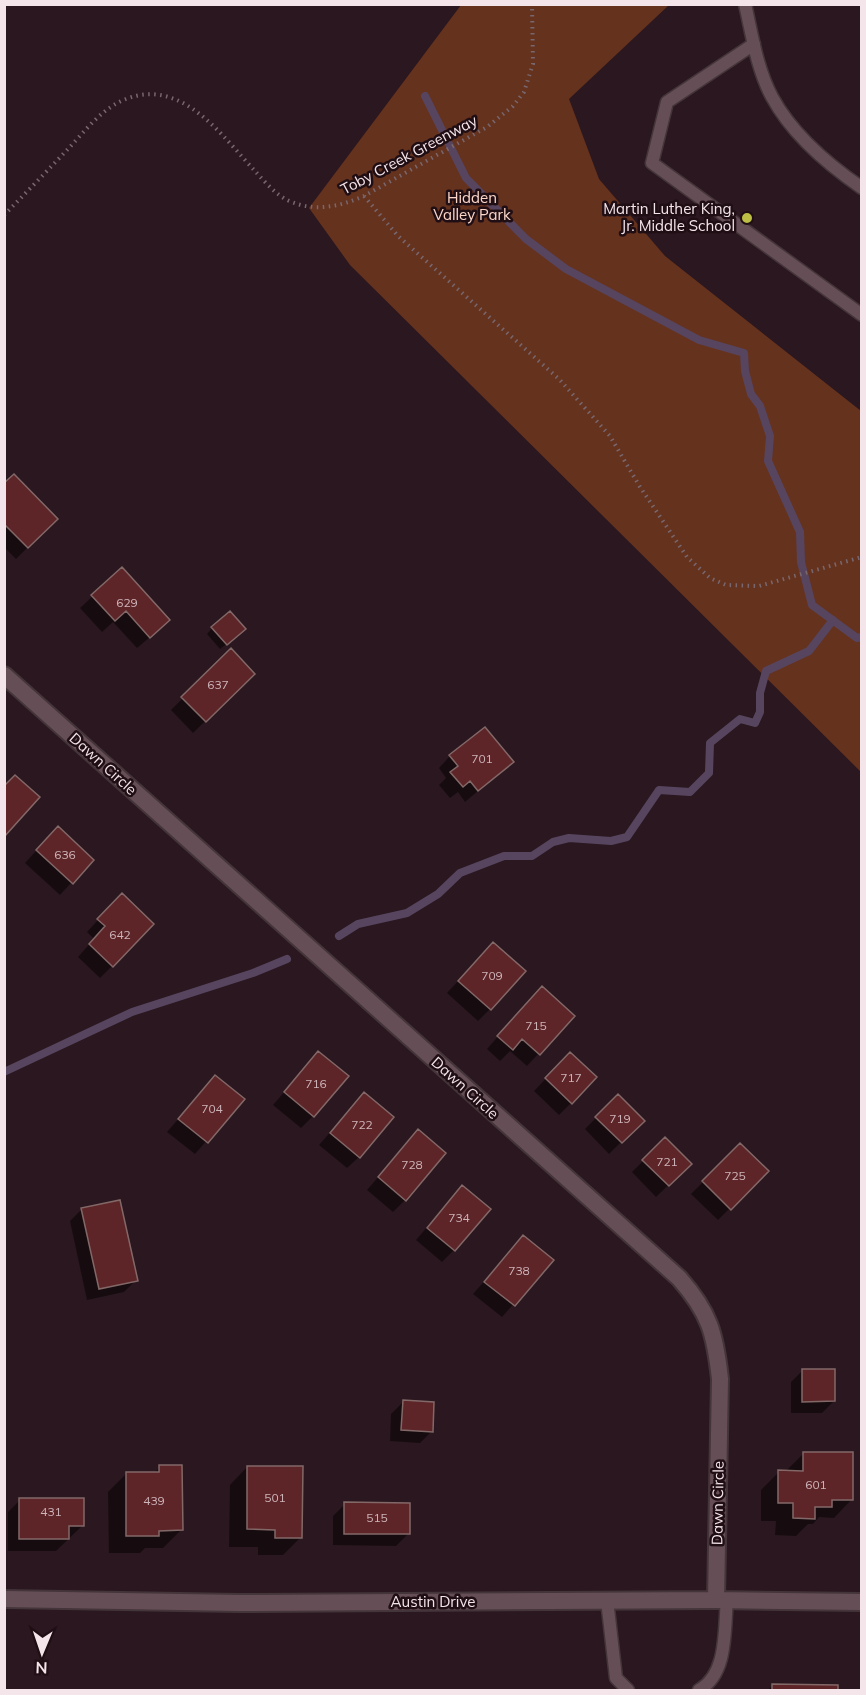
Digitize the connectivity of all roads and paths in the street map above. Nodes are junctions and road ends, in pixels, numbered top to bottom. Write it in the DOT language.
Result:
graph roads {
  1 [pos="532,4"];
  2 [pos="745,4"];
  3 [pos="754,44"];
  4 [pos="861,188"];
  5 [pos="364,196"];
  6 [pos="4,215"];
  7 [pos="861,315"];
  8 [pos="859,558"];
  9 [pos="4,675"];
  10 [pos="4,1599"];
  11 [pos="607,1600"];
  12 [pos="721,1600"];
  13 [pos="861,1602"];
  14 [pos="628,1690"];
  15 [pos="699,1690"];
  1 -- 5 [label="path, Toby Creek Greenway"];
  2 -- 3 [label="lane"];
  3 -- 4 [label="lane"];
  3 -- 7 [label="lane"];
  5 -- 6 [label="path, Toby Creek Greenway"];
  5 -- 8 [label="path"];
  9 -- 12 [label="street, Dawn Circle"];
  10 -- 11 [label="street, Austin Drive"];
  11 -- 12 [label="street, Austin Drive"];
  11 -- 14 [label="lane"];
  12 -- 13 [label="street, Austin Drive"];
  12 -- 15 [label="lane"];
}
